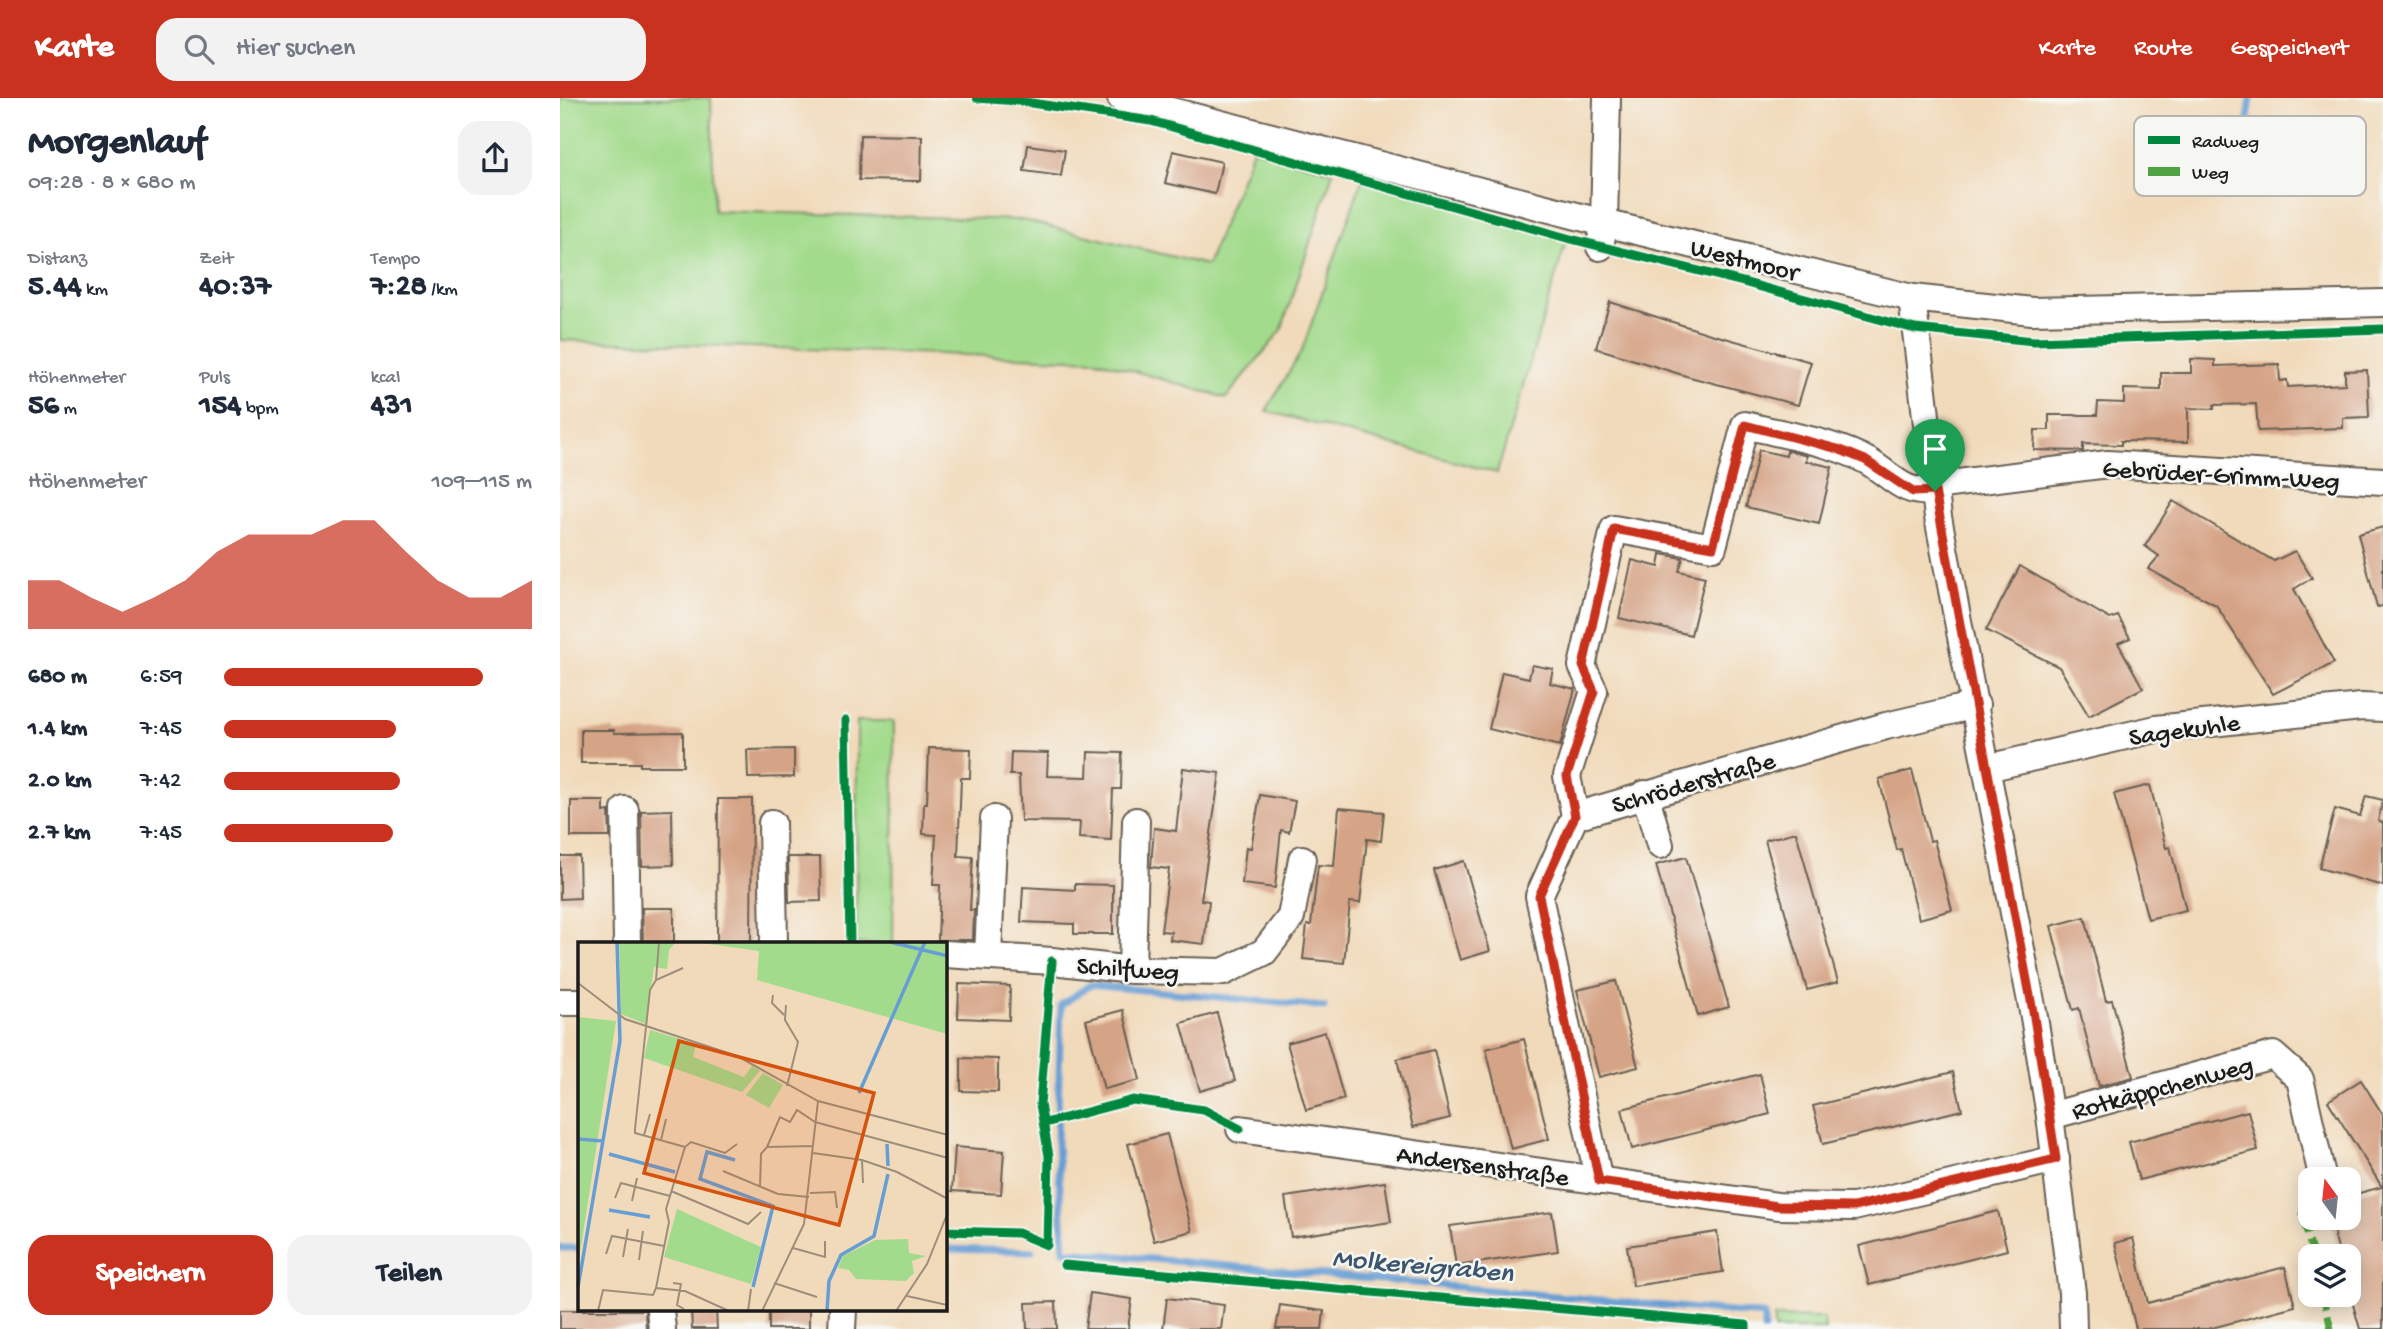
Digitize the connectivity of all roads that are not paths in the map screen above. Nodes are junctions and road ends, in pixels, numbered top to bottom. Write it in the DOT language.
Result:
graph roads {
  1 [pos="1121,98"];
  2 [pos="1607,98"];
  3 [pos="1602,235"];
  4 [pos="1912,298"];
  5 [pos="2383,303"];
  6 [pos="2383,481"];
  7 [pos="1935,489"];
  8 [pos="1976,705"];
  9 [pos="2383,708"];
  10 [pos="1987,768"];
  11 [pos="1645,794"];
  12 [pos="625,810"];
  13 [pos="1575,816"];
  14 [pos="994,819"];
  15 [pos="1136,821"];
  16 [pos="772,823"];
  17 [pos="1660,845"];
  18 [pos="1302,859"];
  19 [pos="628,942"];
  20 [pos="774,942"];
  21 [pos="947,954"];
  22 [pos="988,956"];
  23 [pos="1132,970"];
  24 [pos="560,1002"];
  25 [pos="578,1002"];
  26 [pos="2050,1116"];
  27 [pos="1240,1129"];
  28 [pos="2056,1159"];
  29 [pos="2320,1167"];
  30 [pos="1599,1181"];
  31 [pos="2073,1329"];
  1 -- 3 [label="street, Westmoor"];
  2 -- 3 [label="street"];
  3 -- 4 [label="street, Westmoor"];
  4 -- 5 [label="street, Westmoor"];
  4 -- 7 [label="street"];
  6 -- 7 [label="street, Gebrüder-Grimm-Weg"];
  7 -- 8 [label="street"];
  7 -- 13 [label="street, Gebrüder-Grimm-Weg"];
  8 -- 10 [label="street"];
  8 -- 11 [label="street, Schröderstraße"];
  9 -- 10 [label="street, Sagekuhle"];
  10 -- 26 [label="street"];
  11 -- 13 [label="street, Schröderstraße"];
  11 -- 17 [label="street"];
  12 -- 19 [label="street"];
  13 -- 30 [label="street, Schröderstraße"];
  14 -- 22 [label="street"];
  15 -- 23 [label="street"];
  16 -- 20 [label="street"];
  18 -- 23 [label="street, Schilfweg"];
  21 -- 22 [label="street, Schilfweg"];
  22 -- 23 [label="street, Schilfweg"];
  24 -- 25 [label="street"];
  26 -- 28 [label="street"];
  26 -- 29 [label="street, Rotkäppchenweg"];
  27 -- 30 [label="street, Andersenstraße"];
  28 -- 30 [label="street, Andersenstraße"];
  28 -- 31 [label="street"];
}
